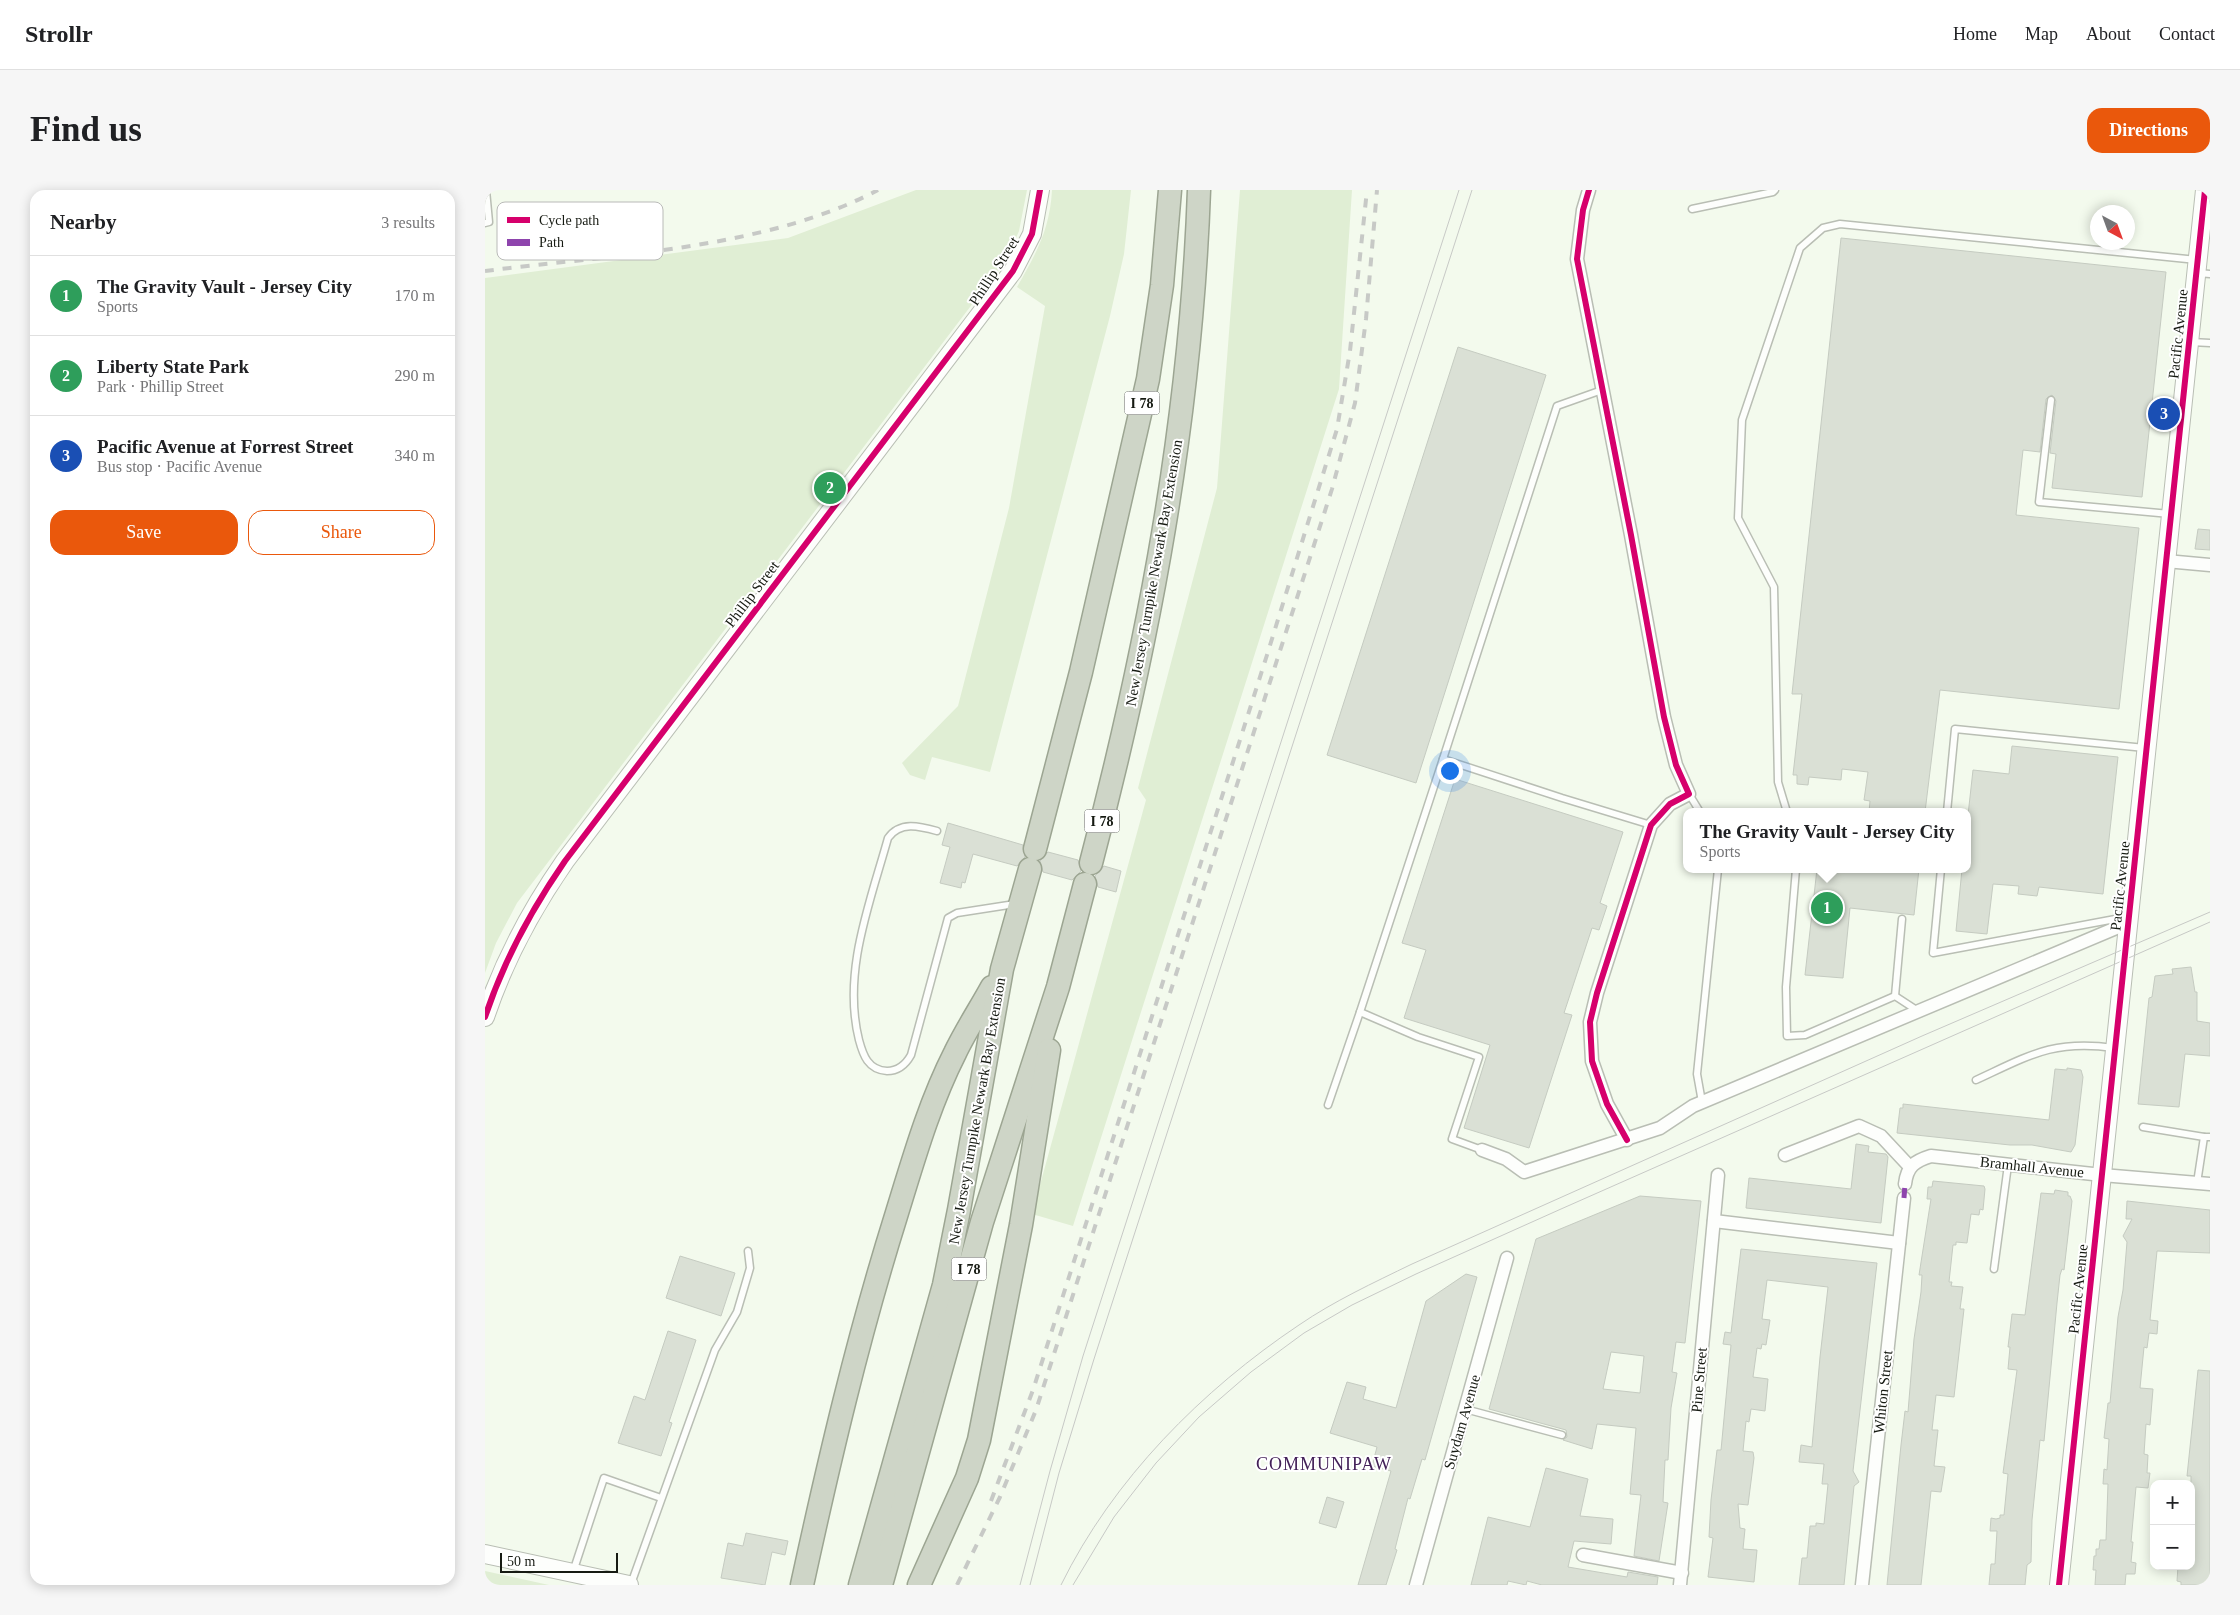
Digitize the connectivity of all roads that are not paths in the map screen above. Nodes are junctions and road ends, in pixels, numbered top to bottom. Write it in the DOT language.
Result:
graph roads {
  1 [pos="486,190"];
  2 [pos="1040,190"];
  3 [pos="1170,190"];
  4 [pos="1199,190"];
  5 [pos="1589,190"];
  6 [pos="1775,190"];
  7 [pos="2205,190"];
  8 [pos="1692,209"];
  9 [pos="485,222"];
  10 [pos="2201,269"];
  11 [pos="2189,342"];
  12 [pos="2210,343"];
  13 [pos="1602,390"];
  14 [pos="2051,400"];
  15 [pos="2171,514"];
  16 [pos="2166,561"];
  17 [pos="2210,565"];
  18 [pos="2147,748"];
  19 [pos="1443,759"];
  20 [pos="1689,794"];
  21 [pos="1698,808"];
  22 [pos="1786,808"];
  23 [pos="1947,808"];
  24 [pos="1651,825"];
  25 [pos="937,831"];
  26 [pos="1091,863"];
  27 [pos="1718,873"];
  28 [pos="1796,873"];
  29 [pos="1941,873"];
  30 [pos="1085,884"];
  31 [pos="1020,903"];
  32 [pos="1902,919"];
  33 [pos="2129,920"];
  34 [pos="1003,968"];
  35 [pos="1058,987"];
  36 [pos="1895,996"];
  37 [pos="1360,1012"];
  38 [pos="1919,1012"];
  39 [pos="485,1017"];
  40 [pos="2115,1048"];
  41 [pos="1976,1080"];
  42 [pos="1702,1102"];
  43 [pos="1327,1105"];
  44 [pos="2143,1127"];
  45 [pos="2207,1137"];
  46 [pos="1627,1140"];
  47 [pos="1482,1150"];
  48 [pos="1785,1156"];
  49 [pos="1913,1164"];
  50 [pos="2008,1165"];
  51 [pos="1719,1175"];
  52 [pos="2102,1175"];
  53 [pos="1905,1184"];
  54 [pos="2203,1184"];
  55 [pos="1903,1198"];
  56 [pos="1714,1221"];
  57 [pos="1899,1243"];
  58 [pos="748,1251"];
  59 [pos="1507,1258"];
  60 [pos="1994,1269"];
  61 [pos="1465,1409"];
  62 [pos="1562,1435"];
  63 [pos="661,1498"];
  64 [pos="880,1552"];
  65 [pos="485,1554"];
  66 [pos="1583,1555"];
  67 [pos="572,1573"];
  68 [pos="1681,1579"];
  69 [pos="630,1585"];
  70 [pos="802,1585"];
  71 [pos="860,1585"];
  72 [pos="881,1585"];
  73 [pos="919,1585"];
  74 [pos="1416,1585"];
  75 [pos="1862,1585"];
  76 [pos="2059,1585"];
  1 -- 9 [label="lane"];
  2 -- 39 [label="street, Phillip Street"];
  3 -- 31 [label="highway, New Jersey Turnpike Newark Bay Extension / I 78"];
  4 -- 26 [label="highway, New Jersey Turnpike Newark Bay Extension / I 78"];
  5 -- 13 [label="street"];
  6 -- 8 [label="lane"];
  7 -- 10 [label="street, Pacific Avenue"];
  10 -- 11 [label="street, Pacific Avenue"];
  10 -- 22 [label="lane"];
  11 -- 12 [label="lane"];
  11 -- 15 [label="street, Pacific Avenue"];
  13 -- 19 [label="lane"];
  13 -- 20 [label="street"];
  14 -- 15 [label="lane"];
  15 -- 16 [label="street, Pacific Avenue"];
  16 -- 17 [label="street"];
  16 -- 18 [label="street, Pacific Avenue"];
  18 -- 23 [label="lane"];
  18 -- 33 [label="street, Pacific Avenue"];
  19 -- 24 [label="lane"];
  19 -- 37 [label="lane"];
  20 -- 21 [label="lane"];
  20 -- 24 [label="street"];
  24 -- 46 [label="street"];
  25 -- 31 [label="lane"];
  27 -- 42 [label="lane"];
  28 -- 36 [label="lane"];
  29 -- 33 [label="lane"];
  30 -- 35 [label="highway, New Jersey Turnpike Newark Bay Extension / I 78"];
  31 -- 34 [label="highway, New Jersey Turnpike Newark Bay Extension / I 78"];
  32 -- 36 [label="lane"];
  33 -- 38 [label="street"];
  33 -- 40 [label="street, Pacific Avenue"];
  34 -- 64 [label="highway, New Jersey Turnpike Newark Bay Extension / I 78"];
  34 -- 70 [label="highway"];
  35 -- 64 [label="highway, New Jersey Turnpike Newark Bay Extension / I 78"];
  35 -- 73 [label="highway"];
  36 -- 38 [label="lane"];
  37 -- 43 [label="lane"];
  37 -- 47 [label="lane"];
  38 -- 42 [label="street"];
  40 -- 41 [label="lane"];
  40 -- 52 [label="street, Pacific Avenue"];
  42 -- 46 [label="street"];
  44 -- 45 [label="lane"];
  45 -- 54 [label="lane"];
  46 -- 47 [label="street"];
  48 -- 49 [label="street"];
  49 -- 50 [label="street, Bramhall Avenue"];
  49 -- 53 [label="street"];
  50 -- 52 [label="street, Bramhall Avenue"];
  50 -- 60 [label="lane"];
  51 -- 56 [label="street, Pine Street"];
  52 -- 54 [label="street, Bramhall Avenue"];
  52 -- 76 [label="street, Pacific Avenue"];
  55 -- 57 [label="street, Whiton Street"];
  56 -- 57 [label="street"];
  56 -- 68 [label="street, Pine Street"];
  57 -- 75 [label="street, Whiton Street"];
  58 -- 63 [label="lane"];
  59 -- 61 [label="street, Suydam Avenue"];
  61 -- 62 [label="lane"];
  61 -- 74 [label="street, Suydam Avenue"];
  63 -- 67 [label="lane"];
  63 -- 69 [label="lane"];
  64 -- 71 [label="highway, New Jersey Turnpike Newark Bay Extension / I 78"];
  64 -- 72 [label="highway, New Jersey Turnpike Newark Bay Extension / I 78"];
  65 -- 67 [label="street"];
  66 -- 68 [label="street"];
  67 -- 69 [label="street"];
}
